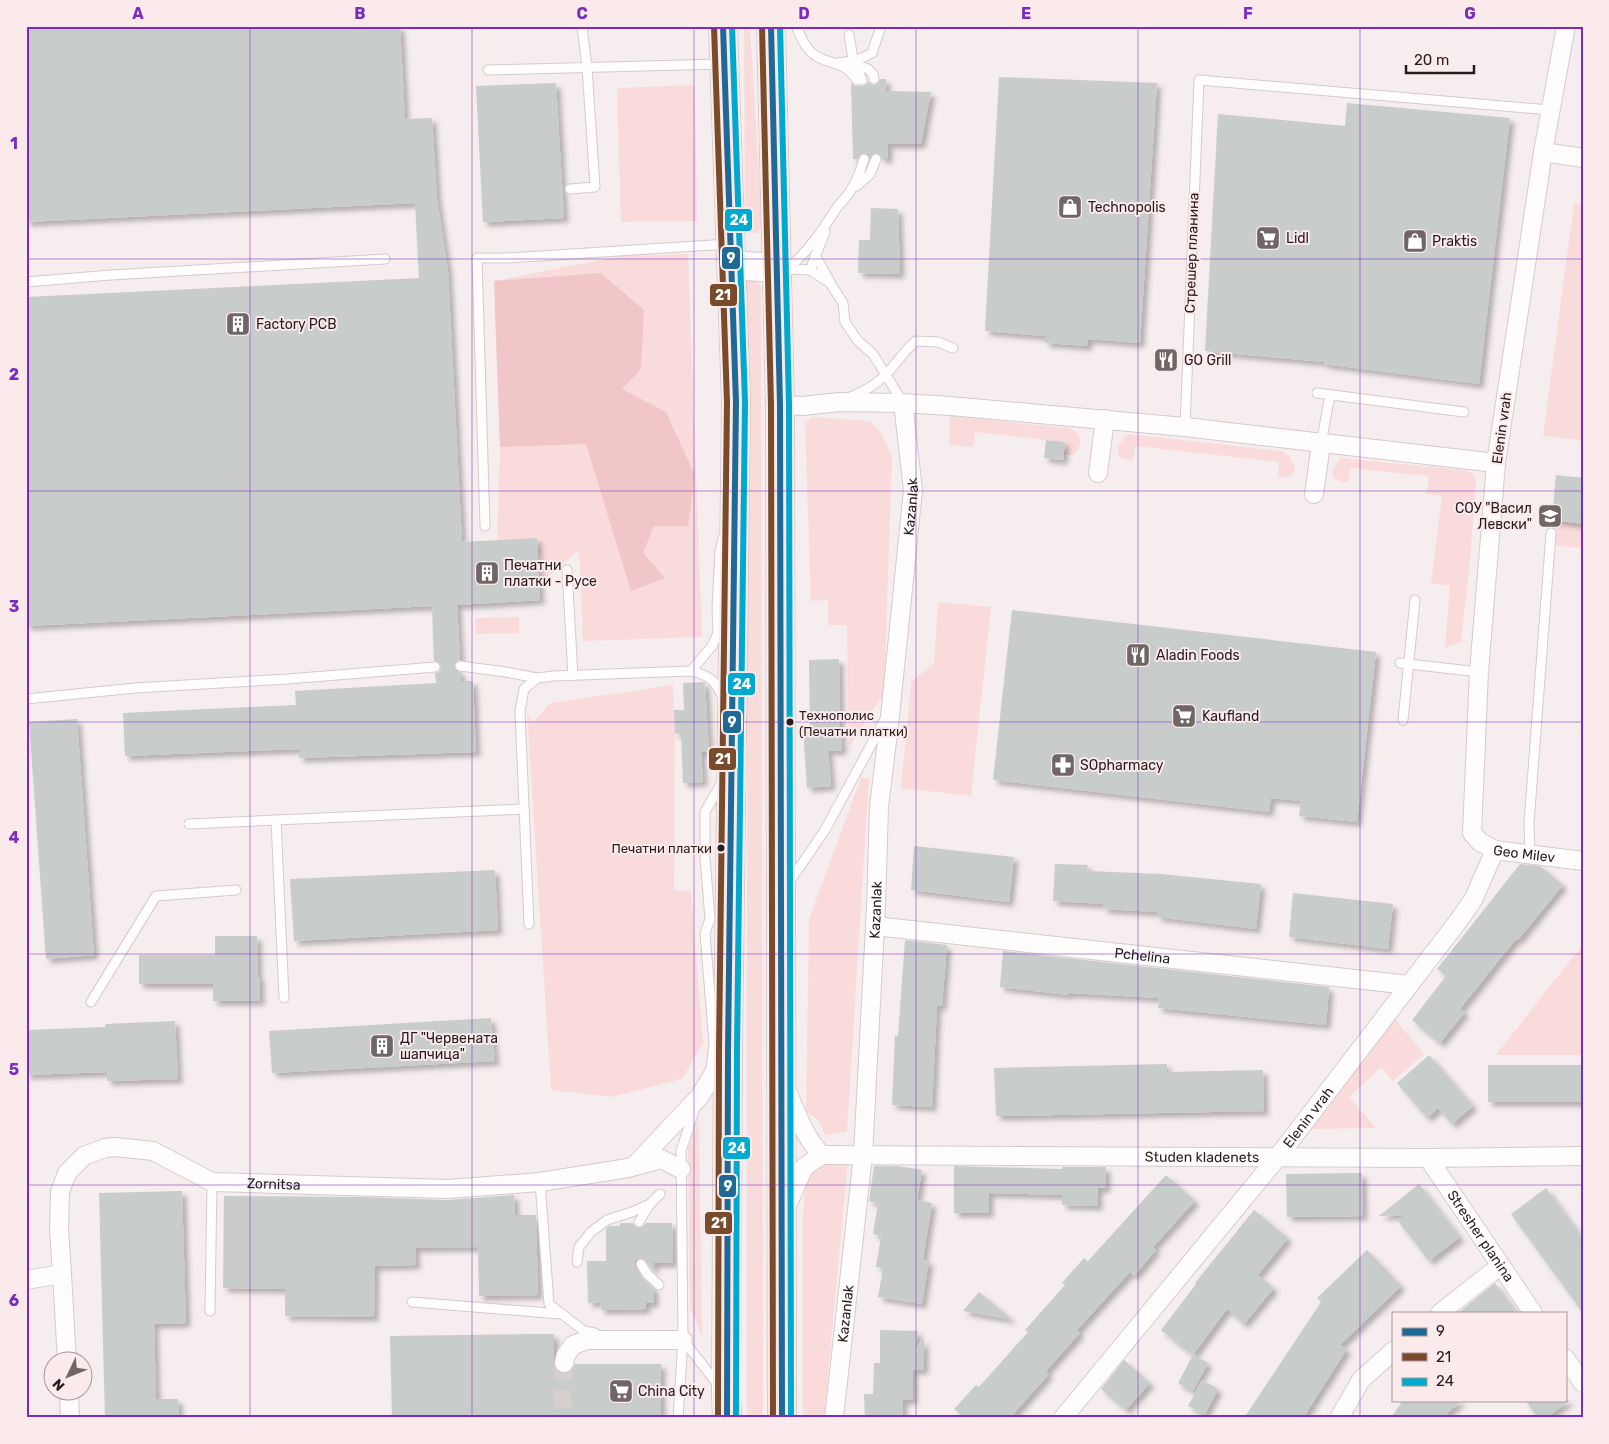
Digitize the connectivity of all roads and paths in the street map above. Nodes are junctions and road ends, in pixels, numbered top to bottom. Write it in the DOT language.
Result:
graph roads {
  1 [pos="582,26"];
  2 [pos="723,26"];
  3 [pos="772,26"];
  4 [pos="796,26"];
  5 [pos="881,26"];
  6 [pos="1566,26"];
  7 [pos="849,34"];
  8 [pos="852,62"];
  9 [pos="837,63"];
  10 [pos="724,64"];
  11 [pos="587,67"];
  12 [pos="488,70"];
  13 [pos="874,79"];
  14 [pos="1550,110"];
  15 [pos="1543,152"];
  16 [pos="1583,158"];
  17 [pos="864,159"];
  18 [pos="876,159"];
  19 [pos="570,189"];
  20 [pos="846,197"];
  21 [pos="830,220"];
  22 [pos="731,255"];
  23 [pos="816,255"];
  24 [pos="385,260"];
  25 [pos="782,268"];
  26 [pos="810,270"];
  27 [pos="26,282"];
  28 [pos="830,283"];
  29 [pos="953,348"];
  30 [pos="886,374"];
  31 [pos="1317,393"];
  32 [pos="1330,395"];
  33 [pos="839,402"];
  34 [pos="903,403"];
  35 [pos="780,405"];
  36 [pos="1464,412"];
  37 [pos="1105,419"];
  38 [pos="1185,427"];
  39 [pos="1321,444"];
  40 [pos="1496,463"];
  41 [pos="1098,473"];
  42 [pos="1314,494"];
  43 [pos="734,516"];
  44 [pos="485,526"];
  45 [pos="1551,532"];
  46 [pos="568,570"];
  47 [pos="1415,600"];
  48 [pos="1405,664"];
  49 [pos="460,666"];
  50 [pos="435,667"];
  51 [pos="691,671"];
  52 [pos="1479,672"];
  53 [pos="573,676"];
  54 [pos="537,678"];
  55 [pos="26,699"];
  56 [pos="891,709"];
  57 [pos="732,717"];
  58 [pos="1403,720"];
  59 [pos="732,762"];
  60 [pos="524,809"];
  61 [pos="276,820"];
  62 [pos="189,824"];
  63 [pos="1472,833"];
  64 [pos="1495,850"];
  65 [pos="1530,854"];
  66 [pos="1583,861"];
  67 [pos="236,890"];
  68 [pos="781,894"];
  69 [pos="529,924"];
  70 [pos="875,926"];
  71 [pos="1409,985"];
  72 [pos="284,998"];
  73 [pos="91,1002"];
  74 [pos="728,1050"];
  75 [pos="780,1076"];
  76 [pos="700,1096"];
  77 [pos="822,1155"];
  78 [pos="863,1155"];
  79 [pos="1583,1156"];
  80 [pos="1277,1158"];
  81 [pos="1428,1158"];
  82 [pos="634,1166"];
  83 [pos="681,1169"];
  84 [pos="212,1182"];
  85 [pos="540,1182"];
  86 [pos="660,1194"];
  87 [pos="650,1204"];
  88 [pos="632,1212"];
  89 [pos="781,1220"];
  90 [pos="577,1262"];
  91 [pos="641,1264"];
  92 [pos="1500,1266"];
  93 [pos="62,1274"];
  94 [pos="26,1280"];
  95 [pos="659,1285"];
  96 [pos="412,1302"];
  97 [pos="210,1311"];
  98 [pos="1441,1312"];
  99 [pos="1532,1312"];
  100 [pos="561,1314"];
  101 [pos="625,1339"];
  102 [pos="683,1340"];
  103 [pos="66,1352"];
  104 [pos="1392,1352"];
  105 [pos="1566,1359"];
  106 [pos="564,1363"];
  107 [pos="1583,1383"];
  108 [pos="69,1402"];
  109 [pos="726,1406"];
  110 [pos="70,1418"];
  111 [pos="678,1418"];
  112 [pos="782,1418"];
  113 [pos="834,1418"];
  114 [pos="1063,1418"];
  115 [pos="1339,1418"];
  1 -- 11 [label="lane"];
  2 -- 10 [label="highway"];
  3 -- 25 [label="highway"];
  4 -- 9 [label="lane"];
  5 -- 8 [label="lane"];
  6 -- 14 [label="street, Elenin vrah"];
  7 -- 8 [label="lane"];
  8 -- 9 [label="lane"];
  8 -- 9 [label="lane"];
  8 -- 13 [label="lane"];
  10 -- 11 [label="lane"];
  10 -- 22 [label="highway"];
  11 -- 12 [label="lane"];
  11 -- 19 [label="lane"];
  14 -- 15 [label="street, Elenin vrah"];
  14 -- 38 [label="lane, Стрешер планина"];
  15 -- 16 [label="street"];
  15 -- 40 [label="street, Elenin vrah"];
  17 -- 20 [label="lane"];
  18 -- 20 [label="lane"];
  20 -- 21 [label="lane"];
  21 -- 23 [label="lane"];
  21 -- 25 [label="lane"];
  22 -- 25 [label="highway"];
  22 -- 43 [label="highway"];
  22 -- 44 [label="lane"];
  23 -- 26 [label="lane"];
  23 -- 28 [label="lane"];
  24 -- 27 [label="lane"];
  25 -- 26 [label="lane"];
  25 -- 35 [label="highway"];
  26 -- 28 [label="lane"];
  28 -- 30 [label="lane"];
  29 -- 30 [label="lane"];
  30 -- 33 [label="lane"];
  30 -- 34 [label="lane"];
  31 -- 32 [label="lane"];
  32 -- 36 [label="lane"];
  32 -- 39 [label="lane"];
  33 -- 34 [label="street"];
  33 -- 35 [label="street"];
  34 -- 37 [label="street"];
  34 -- 56 [label="street, Kazanlak"];
  35 -- 68 [label="highway"];
  37 -- 38 [label="street"];
  37 -- 41 [label="street"];
  38 -- 39 [label="street"];
  39 -- 40 [label="street"];
  39 -- 42 [label="street"];
  40 -- 52 [label="street, Elenin vrah"];
  43 -- 51 [label="lane"];
  43 -- 57 [label="highway"];
  45 -- 65 [label="lane"];
  46 -- 53 [label="lane"];
  47 -- 48 [label="lane"];
  48 -- 52 [label="lane"];
  48 -- 58 [label="lane"];
  49 -- 54 [label="lane"];
  50 -- 55 [label="lane"];
  51 -- 53 [label="lane"];
  51 -- 57 [label="lane"];
  52 -- 63 [label="street, Elenin vrah"];
  53 -- 54 [label="lane"];
  54 -- 60 [label="lane"];
  56 -- 68 [label="lane"];
  56 -- 70 [label="street, Kazanlak"];
  57 -- 59 [label="highway"];
  59 -- 74 [label="highway"];
  59 -- 76 [label="lane"];
  60 -- 61 [label="lane"];
  60 -- 69 [label="lane"];
  61 -- 62 [label="lane"];
  61 -- 72 [label="lane"];
  63 -- 64 [label="street, Geo Milev"];
  64 -- 65 [label="street, Geo Milev"];
  64 -- 71 [label="street, Elenin vrah"];
  65 -- 66 [label="street, Geo Milev"];
  67 -- 73 [label="lane"];
  68 -- 75 [label="highway"];
  70 -- 71 [label="street, Pchelina"];
  70 -- 78 [label="street, Kazanlak"];
  71 -- 80 [label="street, Elenin vrah"];
  74 -- 76 [label="street"];
  74 -- 109 [label="highway"];
  75 -- 77 [label="street"];
  75 -- 89 [label="highway"];
  76 -- 82 [label="street"];
  76 -- 83 [label="lane"];
  77 -- 78 [label="street, Studen kladenets"];
  77 -- 89 [label="street"];
  78 -- 80 [label="street, Studen kladenets"];
  78 -- 113 [label="street, Kazanlak"];
  79 -- 81 [label="street, Studen kladenets"];
  80 -- 81 [label="street, Studen kladenets"];
  80 -- 114 [label="street, Elenin vrah"];
  81 -- 92 [label="street, Stresher planina"];
  82 -- 83 [label="street, Zornitsa"];
  82 -- 85 [label="street, Zornitsa"];
  83 -- 102 [label="lane"];
  84 -- 85 [label="street, Zornitsa"];
  84 -- 93 [label="street, Zornitsa"];
  84 -- 97 [label="lane"];
  85 -- 100 [label="lane"];
  86 -- 87 [label="lane"];
  87 -- 88 [label="lane"];
  87 -- 88 [label="lane"];
  88 -- 90 [label="lane"];
  89 -- 112 [label="highway"];
  91 -- 95 [label="lane"];
  92 -- 98 [label="street"];
  92 -- 99 [label="street, Stresher planina"];
  93 -- 94 [label="street"];
  93 -- 103 [label="street, Zornitsa"];
  96 -- 100 [label="lane"];
  100 -- 101 [label="lane"];
  101 -- 102 [label="street"];
  101 -- 106 [label="street"];
  102 -- 109 [label="lane"];
  102 -- 111 [label="lane"];
  104 -- 115 [label="street"];
  105 -- 107 [label="street"];
  108 -- 110 [label="street"];
}
